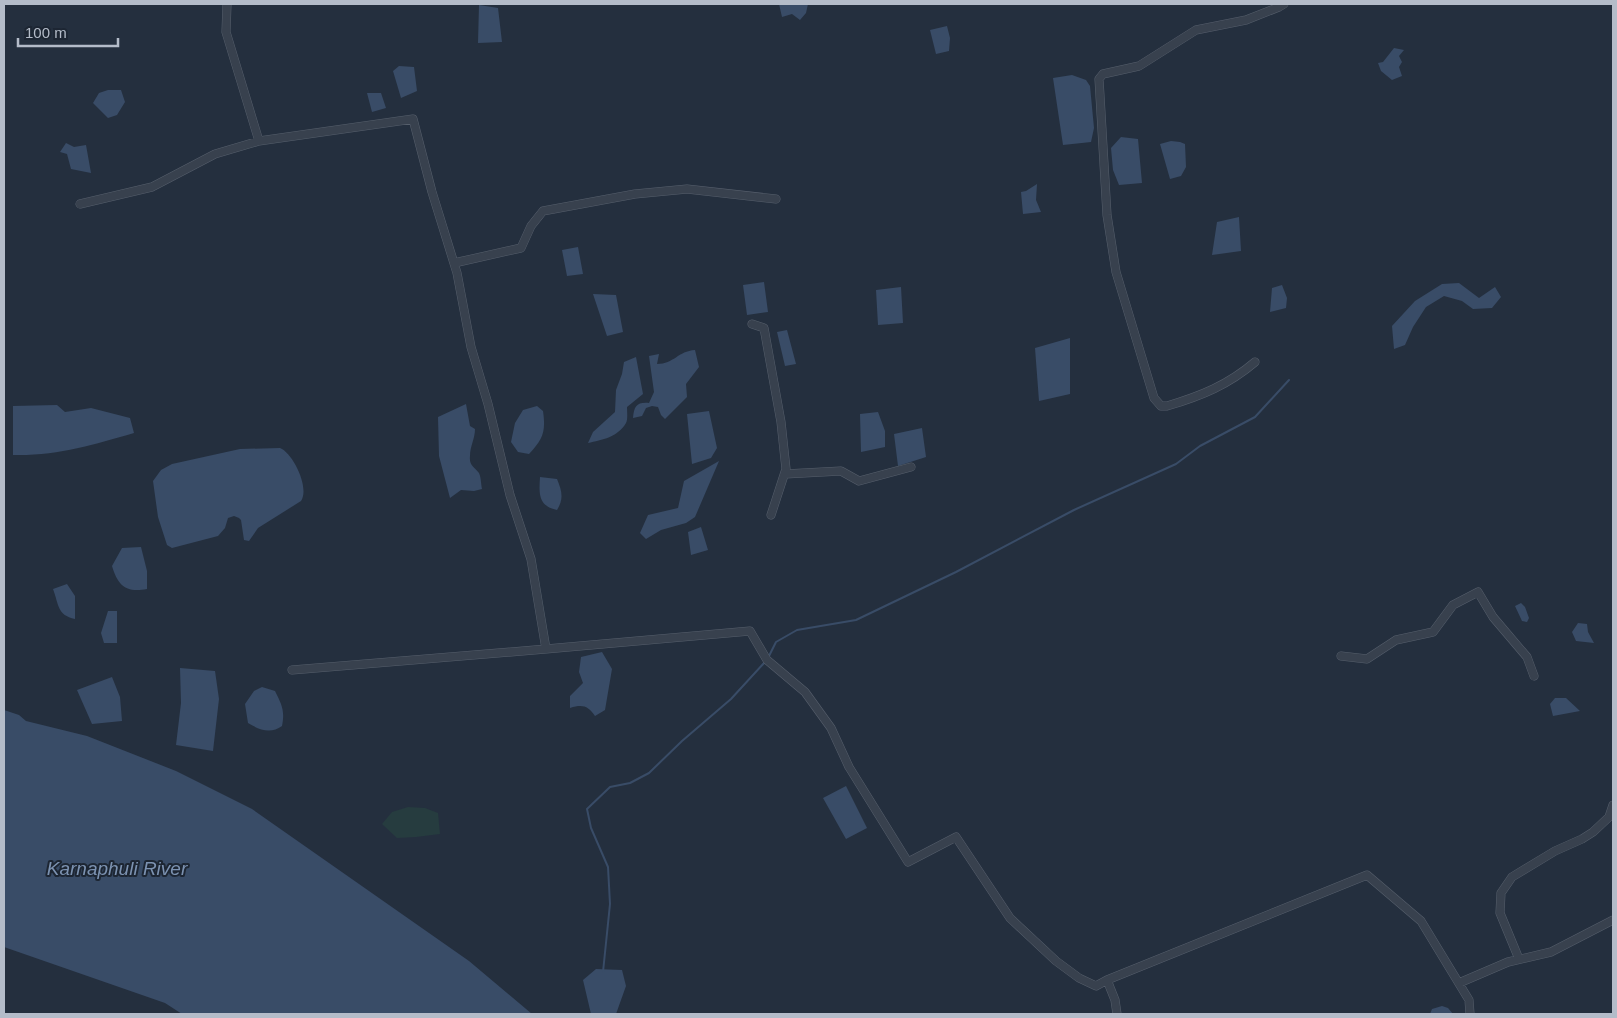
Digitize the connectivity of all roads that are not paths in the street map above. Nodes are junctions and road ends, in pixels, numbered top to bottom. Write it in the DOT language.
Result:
graph roads {
  1 [pos="227,4"];
  2 [pos="1284,4"];
  3 [pos="259,141"];
  4 [pos="776,199"];
  5 [pos="80,204"];
  6 [pos="454,263"];
  7 [pos="752,324"];
  8 [pos="1255,362"];
  9 [pos="911,467"];
  10 [pos="785,474"];
  11 [pos="771,515"];
  12 [pos="546,650"];
  13 [pos="1340,656"];
  14 [pos="292,670"];
  15 [pos="1534,676"];
  16 [pos="1613,805"];
  17 [pos="1613,920"];
  18 [pos="1519,958"];
  19 [pos="1107,980"];
  20 [pos="1459,983"];
  21 [pos="1117,1014"];
  22 [pos="1470,1014"];
  1 -- 3 [label="street"];
  2 -- 8 [label="street"];
  3 -- 5 [label="street"];
  3 -- 6 [label="street"];
  4 -- 6 [label="street"];
  6 -- 12 [label="street"];
  7 -- 10 [label="street"];
  9 -- 10 [label="street"];
  10 -- 11 [label="street"];
  12 -- 14 [label="street"];
  12 -- 19 [label="street"];
  13 -- 15 [label="street"];
  16 -- 18 [label="street"];
  17 -- 18 [label="street"];
  18 -- 20 [label="street"];
  19 -- 20 [label="street"];
  19 -- 21 [label="street"];
  20 -- 22 [label="street"];
}
